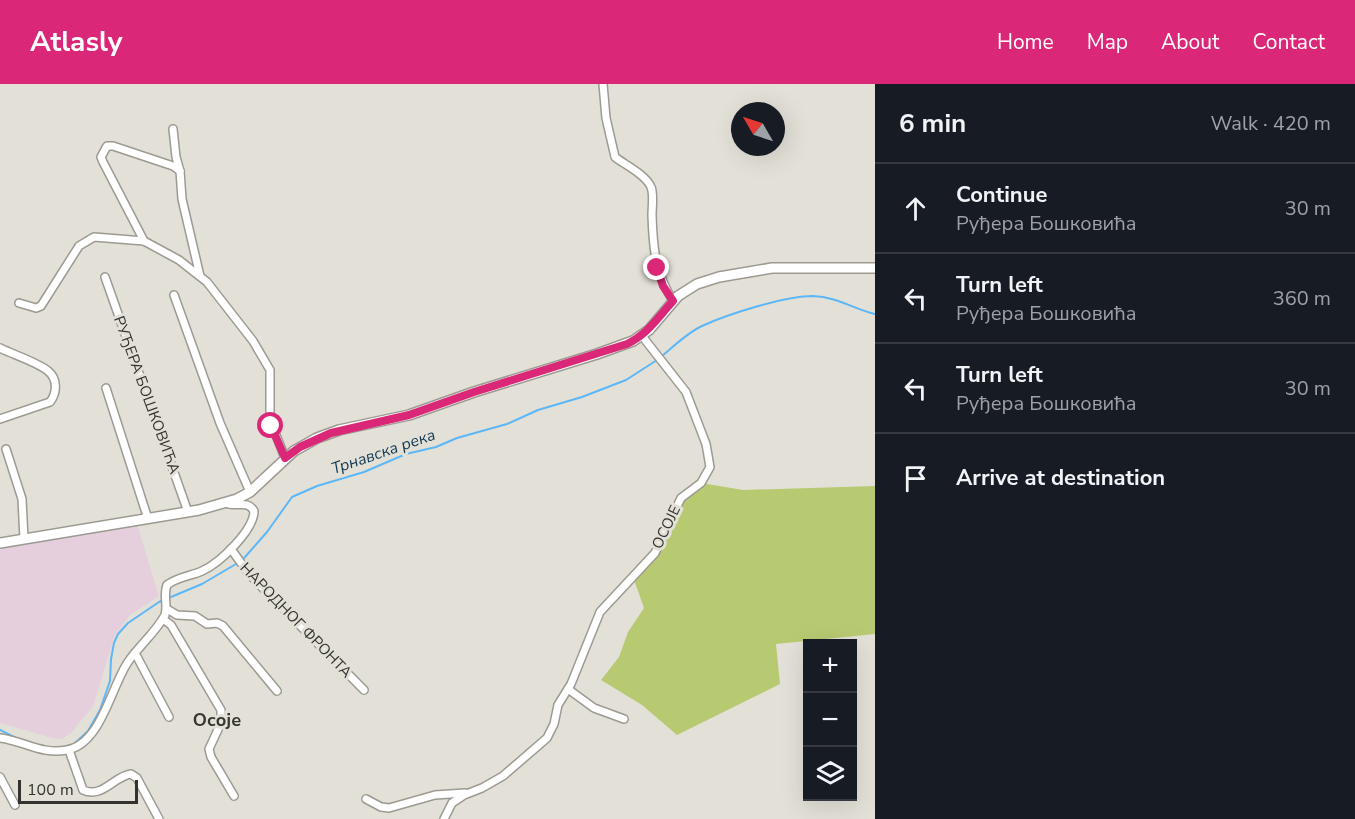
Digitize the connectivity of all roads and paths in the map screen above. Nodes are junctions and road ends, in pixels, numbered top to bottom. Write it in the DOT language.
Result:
graph roads {
  1 [pos="603,84"];
  2 [pos="173,129"];
  3 [pos="180,171"];
  4 [pos="144,241"];
  5 [pos="875,268"];
  6 [pos="105,277"];
  7 [pos="200,277"];
  8 [pos="174,295"];
  9 [pos="673,301"];
  10 [pos="19,303"];
  11 [pos="642,336"];
  12 [pos="0,348"];
  13 [pos="106,388"];
  14 [pos="0,419"];
  15 [pos="6,448"];
  16 [pos="285,458"];
  17 [pos="250,492"];
  18 [pos="226,503"];
  19 [pos="188,512"];
  20 [pos="147,519"];
  21 [pos="24,539"];
  22 [pos="0,543"];
  23 [pos="231,549"];
  24 [pos="167,607"];
  25 [pos="163,620"];
  26 [pos="135,653"];
  27 [pos="568,689"];
  28 [pos="364,690"];
  29 [pos="277,691"];
  30 [pos="169,717"];
  31 [pos="624,719"];
  32 [pos="0,738"];
  33 [pos="69,750"];
  34 [pos="0,777"];
  35 [pos="467,794"];
  36 [pos="234,796"];
  37 [pos="366,799"];
  38 [pos="15,806"];
  39 [pos="159,819"];
  40 [pos="444,819"];
  1 -- 9 [label="street"];
  2 -- 3 [label="street"];
  3 -- 4 [label="street"];
  3 -- 7 [label="street"];
  4 -- 7 [label="street"];
  4 -- 10 [label="street"];
  5 -- 9 [label="main road"];
  6 -- 19 [label="street, РУЂЕРА БОШКОВИЋА"];
  7 -- 16 [label="street"];
  8 -- 17 [label="street"];
  9 -- 11 [label="main road"];
  11 -- 16 [label="main road"];
  11 -- 27 [label="street, ОСОЈЕ"];
  12 -- 14 [label="street"];
  13 -- 20 [label="street"];
  15 -- 21 [label="street"];
  16 -- 17 [label="main road"];
  17 -- 18 [label="main road"];
  18 -- 19 [label="main road"];
  18 -- 23 [label="street, НАРОДНОГ ФРОНТА"];
  19 -- 20 [label="main road"];
  20 -- 21 [label="main road"];
  21 -- 22 [label="main road"];
  23 -- 24 [label="street, НАРОДНОГ ФРОНТА"];
  23 -- 28 [label="street, НАРОДНОГ ФРОНТА"];
  24 -- 25 [label="street, НАРОДНОГ ФРОНТА"];
  24 -- 29 [label="street"];
  25 -- 26 [label="street, НАРОДНОГ ФРОНТА"];
  25 -- 36 [label="street"];
  26 -- 30 [label="street"];
  26 -- 33 [label="street, НАРОДНОГ ФРОНТА"];
  27 -- 31 [label="street"];
  27 -- 35 [label="street, ОСОЈЕ"];
  32 -- 33 [label="street"];
  33 -- 39 [label="street"];
  34 -- 38 [label="street"];
  35 -- 37 [label="street"];
  35 -- 40 [label="street, ОСОЈЕ"];
}
